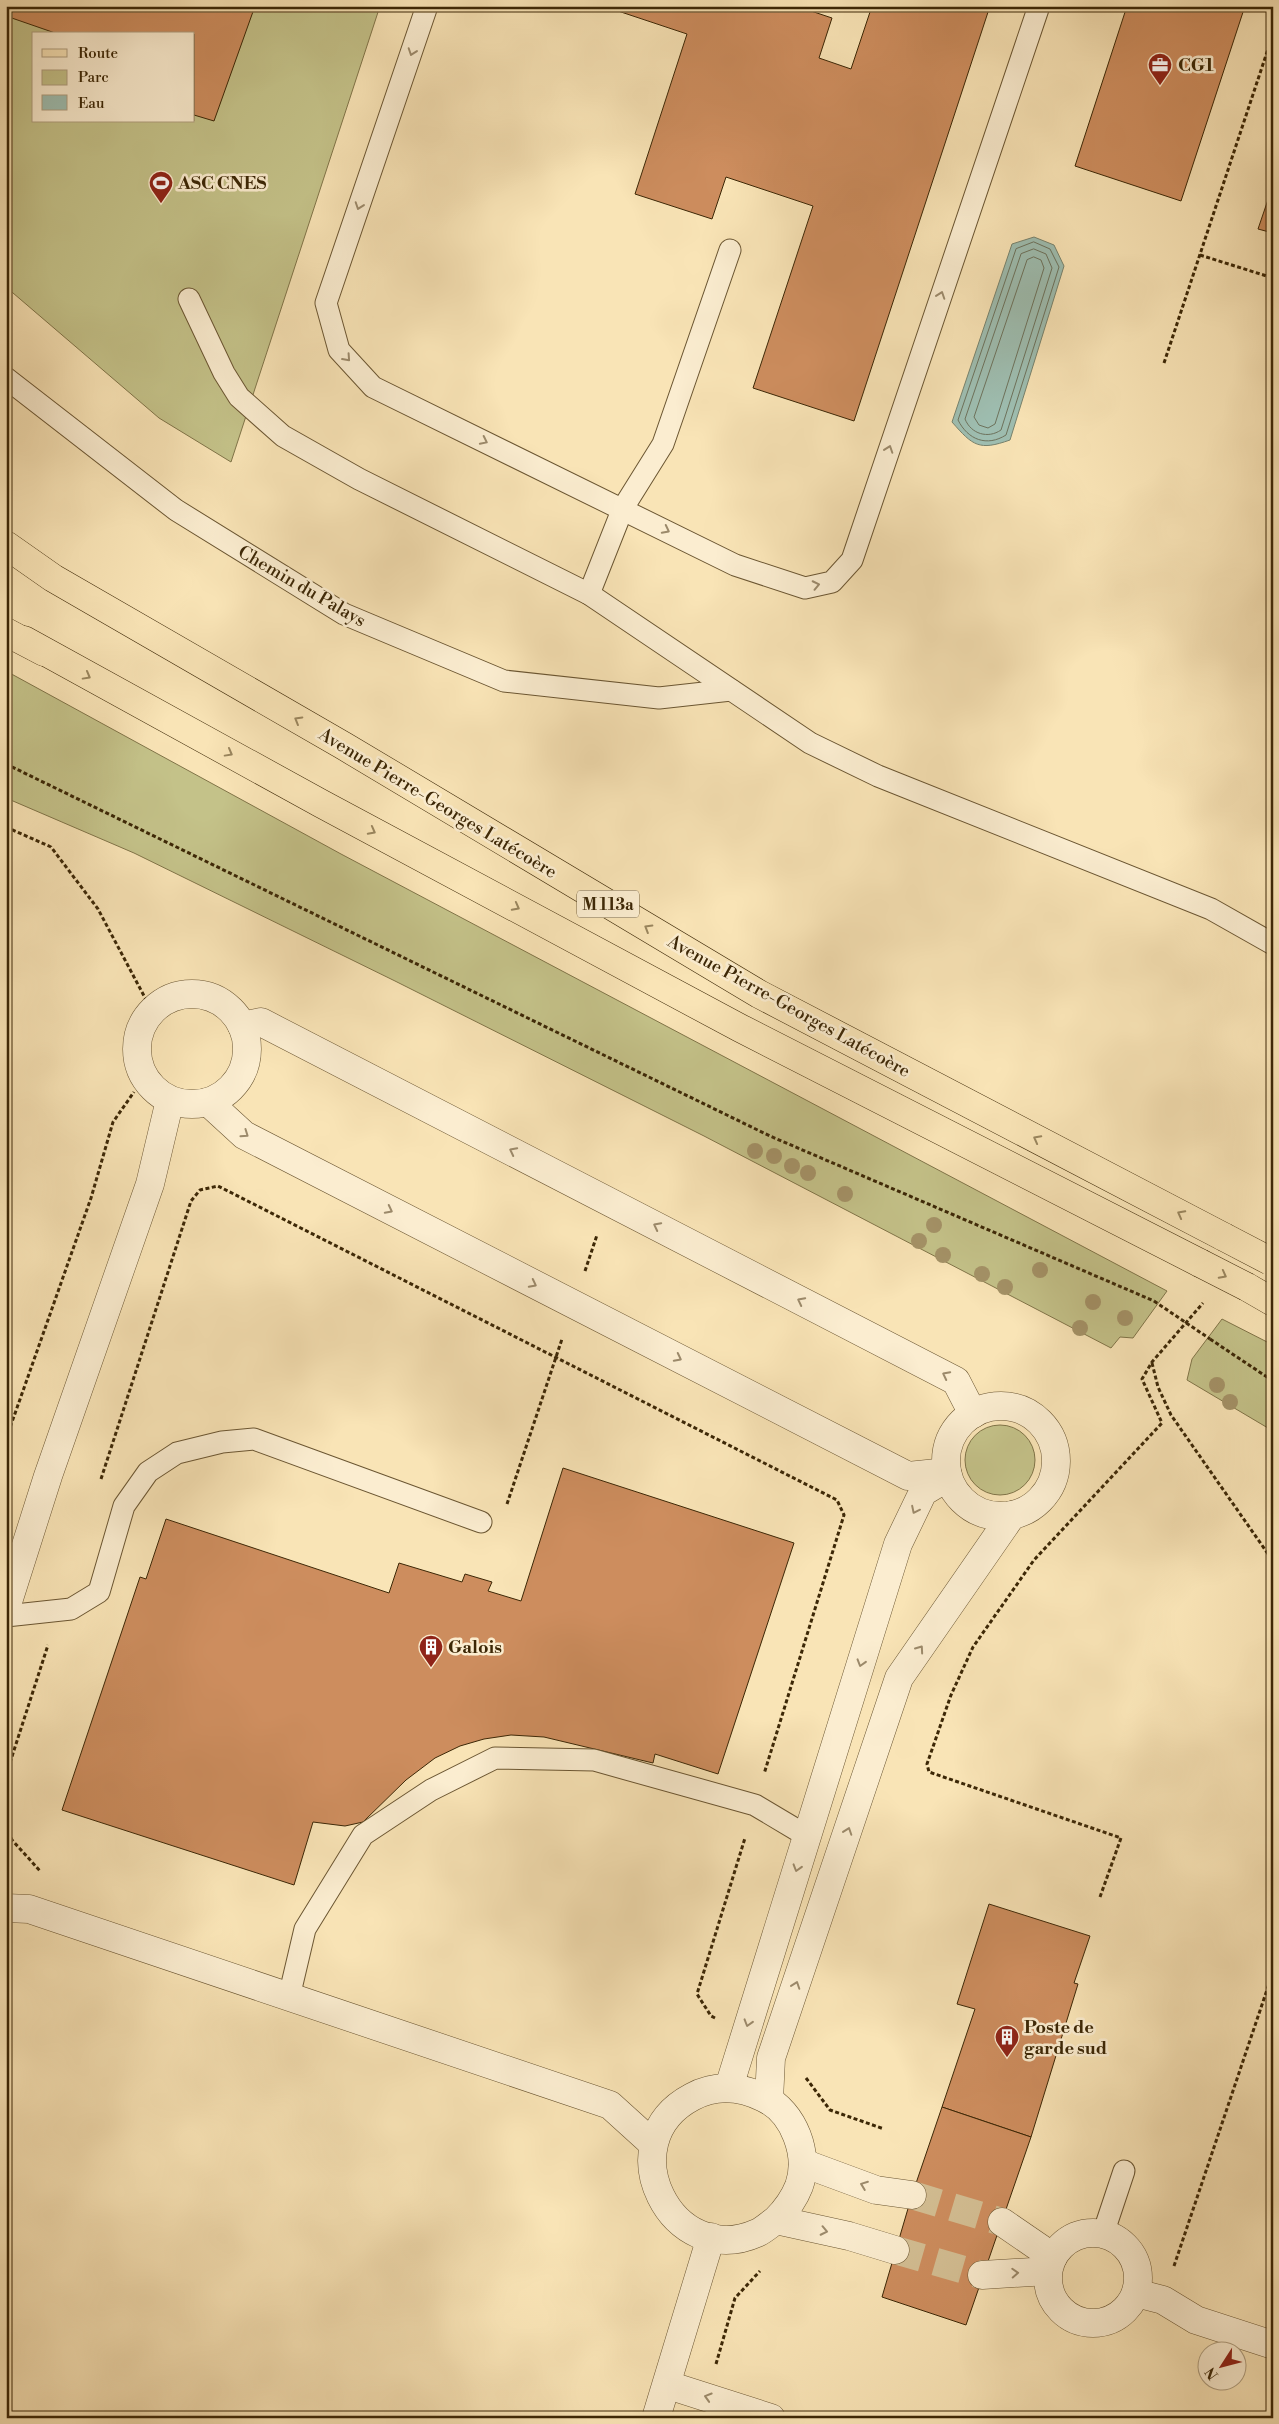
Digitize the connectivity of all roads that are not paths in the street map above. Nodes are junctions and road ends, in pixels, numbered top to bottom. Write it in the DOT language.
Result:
graph roads {
  1 [pos="427,6"];
  2 [pos="1039,6"];
  3 [pos="730,250"];
  4 [pos="189,299"];
  5 [pos="6,378"];
  6 [pos="623,508"];
  7 [pos="6,545"];
  8 [pos="589,594"];
  9 [pos="6,628"];
  10 [pos="6,632"];
  11 [pos="44,652"];
  12 [pos="731,690"];
  13 [pos="1273,944"];
  14 [pos="242,1026"];
  15 [pos="170,1100"];
  16 [pos="208,1102"];
  17 [pos="1272,1262"];
  18 [pos="1273,1302"];
  19 [pos="973,1414"];
  20 [pos="947,1474"];
  21 [pos="1012,1515"];
  22 [pos="481,1522"];
  23 [pos="6,1608"];
  24 [pos="6,1616"];
  25 [pos="807,1836"];
  26 [pos="6,1908"];
  27 [pos="288,1997"];
  28 [pos="729,2087"];
  29 [pos="768,2100"];
  30 [pos="653,2144"];
  31 [pos="803,2163"];
  32 [pos="1124,2171"];
  33 [pos="912,2195"];
  34 [pos="776,2220"];
  35 [pos="1002,2222"];
  36 [pos="1103,2234"];
  37 [pos="711,2237"];
  38 [pos="895,2250"];
  39 [pos="1051,2264"];
  40 [pos="982,2275"];
  41 [pos="1136,2293"];
  42 [pos="1273,2345"];
  43 [pos="668,2385"];
  44 [pos="656,2418"];
  45 [pos="772,2418"];
  1 -- 6 [label="lane, one-way"];
  6 -- 2 [label="lane, one-way"];
  3 -- 6 [label="lane"];
  4 -- 8 [label="lane"];
  5 -- 12 [label="lane, Chemin du Palays"];
  6 -- 8 [label="lane"];
  17 -- 7 [label="main road, Avenue Pierre-Georges Latécoère / M 113a, one-way, bridge"];
  8 -- 12 [label="lane"];
  9 -- 11 [label="main road, Avenue Pierre-Georges Latécoère / M 113a"];
  10 -- 11 [label="main road"];
  11 -- 18 [label="main road, Avenue Pierre-Georges Latécoère / M 113a, one-way, bridge"];
  12 -- 13 [label="lane"];
  14 -- 15 [label="street"];
  14 -- 16 [label="street"];
  19 -- 14 [label="street, one-way"];
  15 -- 16 [label="street"];
  15 -- 23 [label="street"];
  16 -- 20 [label="street, one-way"];
  19 -- 20 [label="street"];
  19 -- 21 [label="street"];
  20 -- 21 [label="street"];
  20 -- 25 [label="street, one-way"];
  29 -- 21 [label="street, one-way"];
  22 -- 24 [label="lane"];
  25 -- 27 [label="lane"];
  25 -- 28 [label="street, one-way"];
  26 -- 27 [label="street"];
  27 -- 30 [label="street"];
  28 -- 29 [label="street"];
  28 -- 30 [label="street"];
  29 -- 31 [label="street"];
  30 -- 37 [label="street"];
  33 -- 31 [label="street, one-way"];
  31 -- 34 [label="street"];
  32 -- 36 [label="lane"];
  34 -- 37 [label="street"];
  34 -- 38 [label="street, one-way"];
  35 -- 39 [label="street"];
  36 -- 39 [label="street"];
  36 -- 41 [label="street"];
  37 -- 43 [label="street"];
  40 -- 39 [label="street, one-way"];
  39 -- 41 [label="street"];
  41 -- 42 [label="street"];
  43 -- 44 [label="street"];
  45 -- 43 [label="street, one-way"];
}
